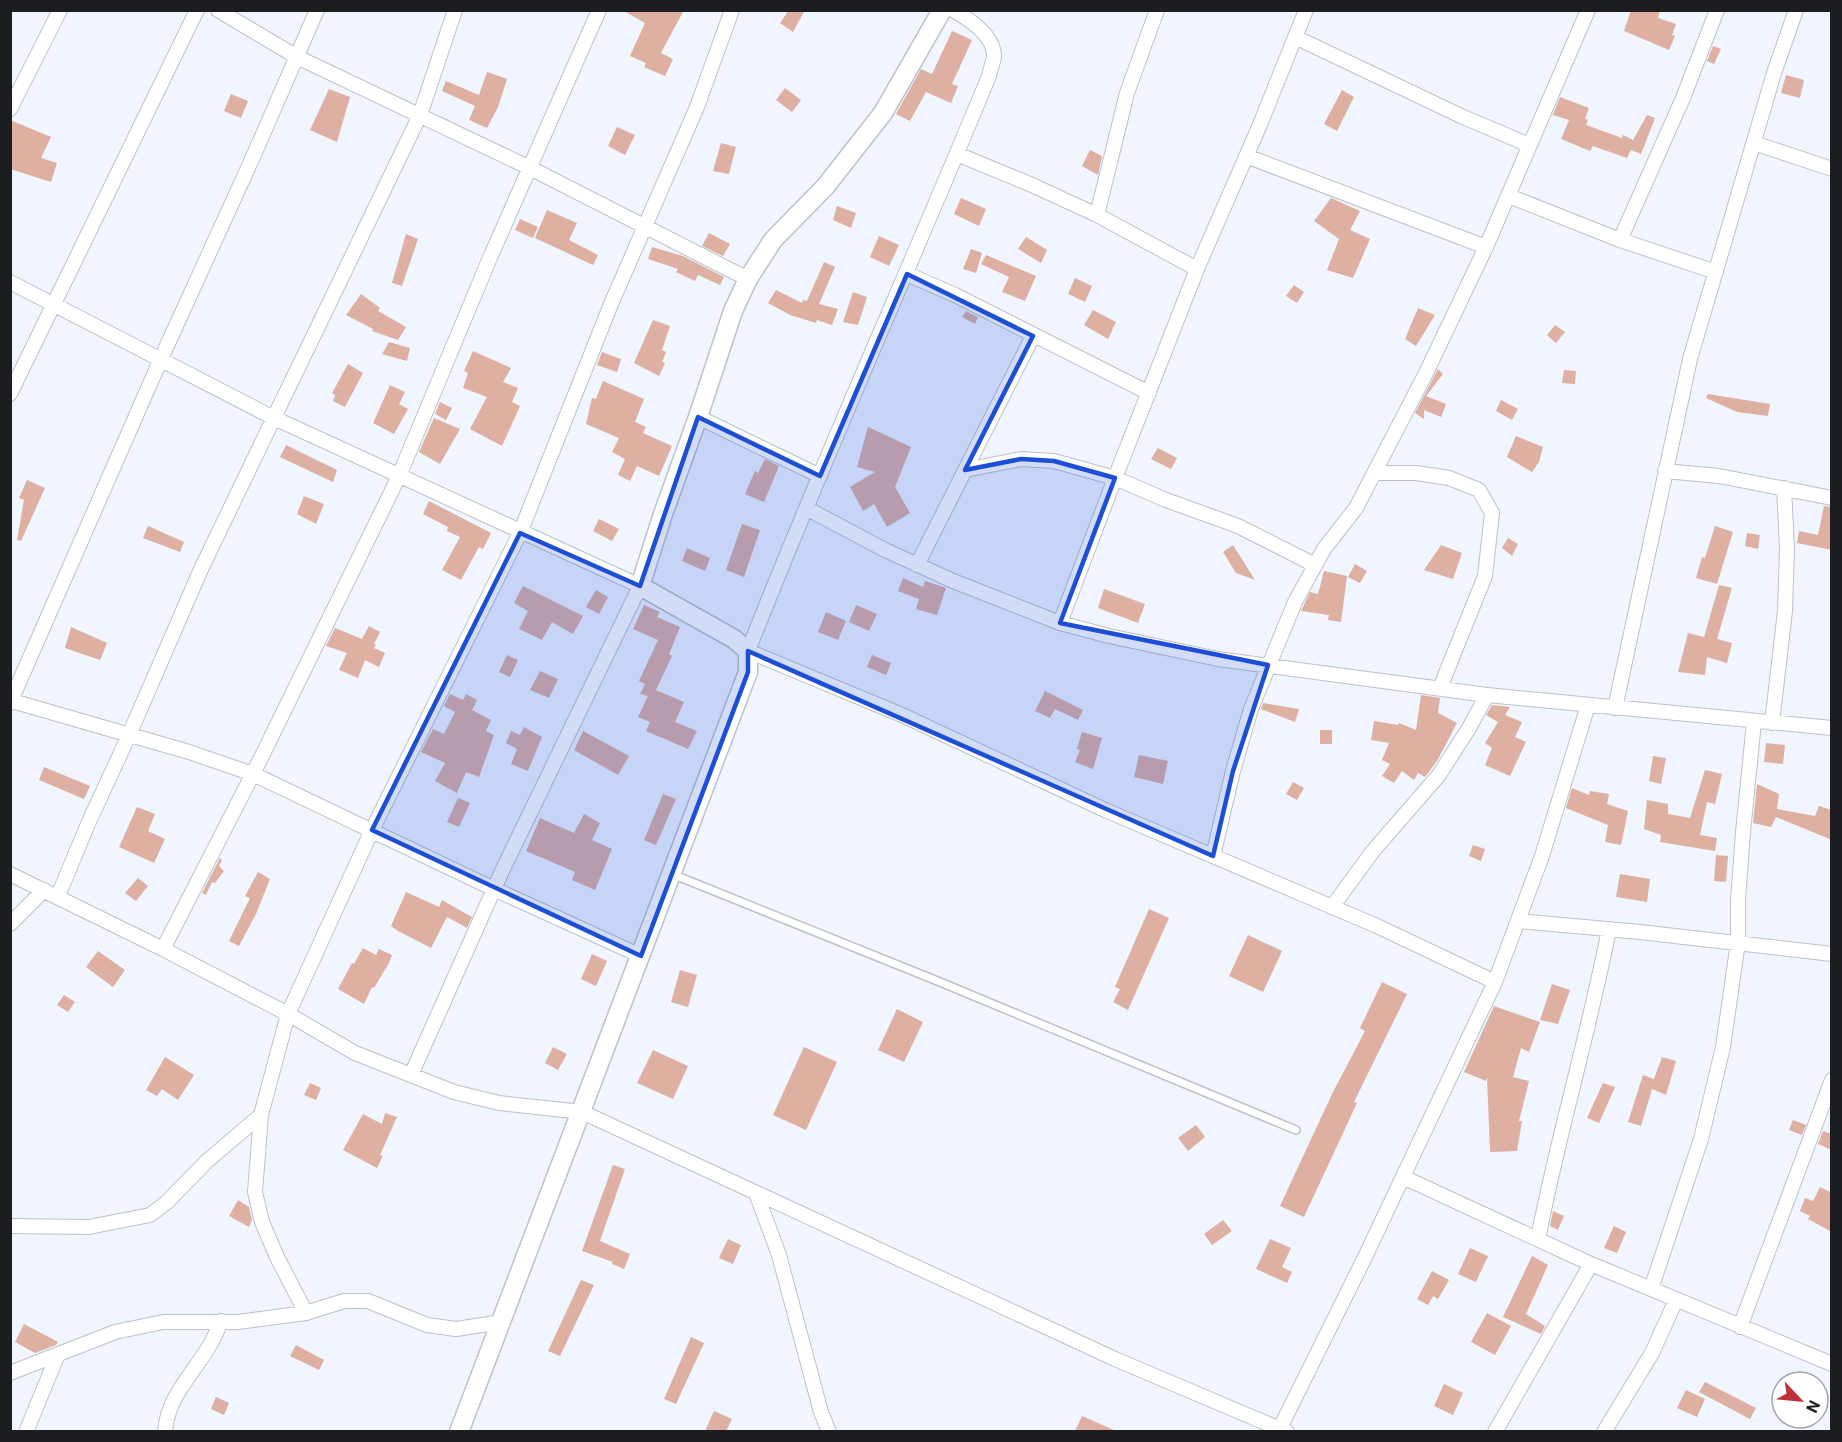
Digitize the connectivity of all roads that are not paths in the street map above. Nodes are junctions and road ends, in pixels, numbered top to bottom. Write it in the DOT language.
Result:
graph roads {
  1 [pos="60,10"];
  2 [pos="197,10"];
  3 [pos="218,10"];
  4 [pos="317,10"];
  5 [pos="455,10"];
  6 [pos="599,10"];
  7 [pos="732,10"];
  8 [pos="942,10"];
  9 [pos="953,10"];
  10 [pos="1157,10"];
  11 [pos="1306,10"];
  12 [pos="1588,10"];
  13 [pos="1717,10"];
  14 [pos="1796,10"];
  15 [pos="1295,37"];
  16 [pos="297,57"];
  17 [pos="10,109"];
  18 [pos="420,115"];
  19 [pos="1754,143"];
  20 [pos="1529,145"];
  21 [pos="957,154"];
  22 [pos="1246,156"];
  23 [pos="530,168"];
  24 [pos="1832,169"];
  25 [pos="1509,196"];
  26 [pos="1097,215"];
  27 [pos="646,226"];
  28 [pos="1620,240"];
  29 [pos="1486,247"];
  30 [pos="1197,269"];
  31 [pos="1716,272"];
  32 [pos="907,274"];
  33 [pos="748,279"];
  34 [pos="10,282"];
  35 [pos="54,304"];
  36 [pos="1033,336"];
  37 [pos="160,361"];
  38 [pos="1149,393"];
  39 [pos="10,394"];
  40 [pos="698,417"];
  41 [pos="274,418"];
  42 [pos="965,470"];
  43 [pos="1665,471"];
  44 [pos="1374,473"];
  45 [pos="399,476"];
  46 [pos="820,476"];
  47 [pos="1114,478"];
  48 [pos="1784,488"];
  49 [pos="1832,498"];
  50 [pos="806,508"];
  51 [pos="520,533"];
  52 [pos="917,565"];
  53 [pos="1315,565"];
  54 [pos="640,586"];
  55 [pos="1060,623"];
  56 [pos="748,651"];
  57 [pos="1268,665"];
  58 [pos="1440,688"];
  59 [pos="1486,694"];
  60 [pos="11,702"];
  61 [pos="1588,705"];
  62 [pos="1614,708"];
  63 [pos="1754,722"];
  64 [pos="1772,723"];
  65 [pos="1832,728"];
  66 [pos="129,735"];
  67 [pos="253,774"];
  68 [pos="372,830"];
  69 [pos="1213,856"];
  70 [pos="10,874"];
  71 [pos="672,874"];
  72 [pos="494,889"];
  73 [pos="44,890"];
  74 [pos="58,897"];
  75 [pos="1332,907"];
  76 [pos="1518,921"];
  77 [pos="10,924"];
  78 [pos="1609,929"];
  79 [pos="1738,942"];
  80 [pos="163,949"];
  81 [pos="1832,954"];
  82 [pos="641,956"];
  83 [pos="1495,982"];
  84 [pos="288,1014"];
  85 [pos="411,1075"];
  86 [pos="1832,1080"];
  87 [pos="582,1112"];
  88 [pos="261,1115"];
  89 [pos="1296,1130"];
  90 [pos="1402,1177"];
  91 [pos="756,1193"];
  92 [pos="10,1226"];
  93 [pos="1538,1239"];
  94 [pos="1591,1264"];
  95 [pos="1651,1289"];
  96 [pos="1676,1300"];
  97 [pos="306,1313"];
  98 [pos="221,1321"];
  99 [pos="502,1322"];
  100 [pos="1740,1327"];
  101 [pos="58,1354"];
  102 [pos="1832,1364"];
  103 [pos="10,1373"];
  104 [pos="1280,1430"];
  105 [pos="26,1431"];
  106 [pos="165,1431"];
  107 [pos="459,1431"];
  108 [pos="829,1431"];
  109 [pos="1495,1431"];
  110 [pos="1604,1431"];
  1 -- 17 [label="street"];
  2 -- 35 [label="street"];
  3 -- 16 [label="street"];
  4 -- 16 [label="street"];
  5 -- 18 [label="street"];
  6 -- 23 [label="street"];
  7 -- 27 [label="street"];
  8 -- 33 [label="street"];
  9 -- 21 [label="street"];
  10 -- 26 [label="street"];
  11 -- 15 [label="street"];
  12 -- 20 [label="street"];
  13 -- 28 [label="street"];
  14 -- 19 [label="street"];
  15 -- 20 [label="street"];
  15 -- 22 [label="street"];
  16 -- 18 [label="street"];
  16 -- 37 [label="street"];
  18 -- 23 [label="street"];
  18 -- 41 [label="street"];
  19 -- 24 [label="street"];
  19 -- 31 [label="street"];
  20 -- 25 [label="street"];
  21 -- 26 [label="street"];
  21 -- 32 [label="street"];
  22 -- 29 [label="street"];
  22 -- 30 [label="street"];
  23 -- 27 [label="street"];
  23 -- 45 [label="street"];
  25 -- 28 [label="street"];
  25 -- 29 [label="street"];
  26 -- 30 [label="street"];
  27 -- 33 [label="street"];
  27 -- 51 [label="street"];
  28 -- 31 [label="street"];
  29 -- 44 [label="street"];
  30 -- 38 [label="street"];
  31 -- 43 [label="street"];
  32 -- 36 [label="street"];
  32 -- 46 [label="street"];
  33 -- 40 [label="street"];
  34 -- 35 [label="street"];
  35 -- 37 [label="street"];
  35 -- 39 [label="street"];
  36 -- 38 [label="street"];
  36 -- 42 [label="street"];
  37 -- 41 [label="street"];
  37 -- 60 [label="street"];
  38 -- 47 [label="street"];
  40 -- 46 [label="street"];
  40 -- 54 [label="street"];
  41 -- 45 [label="street"];
  41 -- 66 [label="street"];
  42 -- 47 [label="street"];
  42 -- 52 [label="street"];
  43 -- 48 [label="street"];
  43 -- 62 [label="street"];
  44 -- 53 [label="street"];
  44 -- 58 [label="street"];
  45 -- 51 [label="street"];
  45 -- 67 [label="street"];
  46 -- 50 [label="street"];
  47 -- 53 [label="street"];
  47 -- 55 [label="street"];
  48 -- 49 [label="street"];
  48 -- 64 [label="street"];
  50 -- 52 [label="street"];
  50 -- 56 [label="street"];
  51 -- 54 [label="street"];
  51 -- 68 [label="street"];
  52 -- 55 [label="street"];
  53 -- 57 [label="street"];
  54 -- 56 [label="street"];
  54 -- 72 [label="street"];
  55 -- 57 [label="street"];
  56 -- 69 [label="street"];
  56 -- 71 [label="street"];
  57 -- 58 [label="street"];
  57 -- 69 [label="street"];
  58 -- 59 [label="street"];
  59 -- 61 [label="street"];
  59 -- 75 [label="street"];
  60 -- 66 [label="street"];
  61 -- 62 [label="street"];
  61 -- 76 [label="street"];
  62 -- 63 [label="street"];
  63 -- 64 [label="street"];
  63 -- 79 [label="street"];
  64 -- 65 [label="street"];
  66 -- 67 [label="street"];
  66 -- 74 [label="street"];
  67 -- 68 [label="street"];
  67 -- 80 [label="street"];
  68 -- 72 [label="street"];
  68 -- 84 [label="street"];
  69 -- 75 [label="street"];
  70 -- 73 [label="street"];
  71 -- 82 [label="street"];
  71 -- 89 [label="lane"];
  72 -- 82 [label="street"];
  72 -- 85 [label="street"];
  73 -- 74 [label="street"];
  73 -- 77 [label="street"];
  74 -- 80 [label="street"];
  75 -- 83 [label="street"];
  76 -- 78 [label="street"];
  76 -- 83 [label="street"];
  78 -- 79 [label="street"];
  78 -- 93 [label="street"];
  79 -- 81 [label="street"];
  79 -- 95 [label="street"];
  80 -- 84 [label="street"];
  82 -- 87 [label="street"];
  83 -- 90 [label="street"];
  84 -- 85 [label="street"];
  84 -- 88 [label="street"];
  85 -- 87 [label="street"];
  86 -- 100 [label="street"];
  87 -- 91 [label="street"];
  87 -- 99 [label="street"];
  88 -- 92 [label="street"];
  88 -- 97 [label="street"];
  90 -- 93 [label="street"];
  90 -- 104 [label="street"];
  91 -- 104 [label="street"];
  91 -- 108 [label="street"];
  93 -- 94 [label="street"];
  94 -- 95 [label="street"];
  94 -- 109 [label="street"];
  95 -- 96 [label="street"];
  96 -- 100 [label="street"];
  96 -- 110 [label="street"];
  97 -- 98 [label="street"];
  97 -- 99 [label="street"];
  98 -- 101 [label="street"];
  98 -- 106 [label="street"];
  99 -- 107 [label="street"];
  100 -- 102 [label="street"];
  101 -- 103 [label="street"];
  101 -- 105 [label="street"];
}
